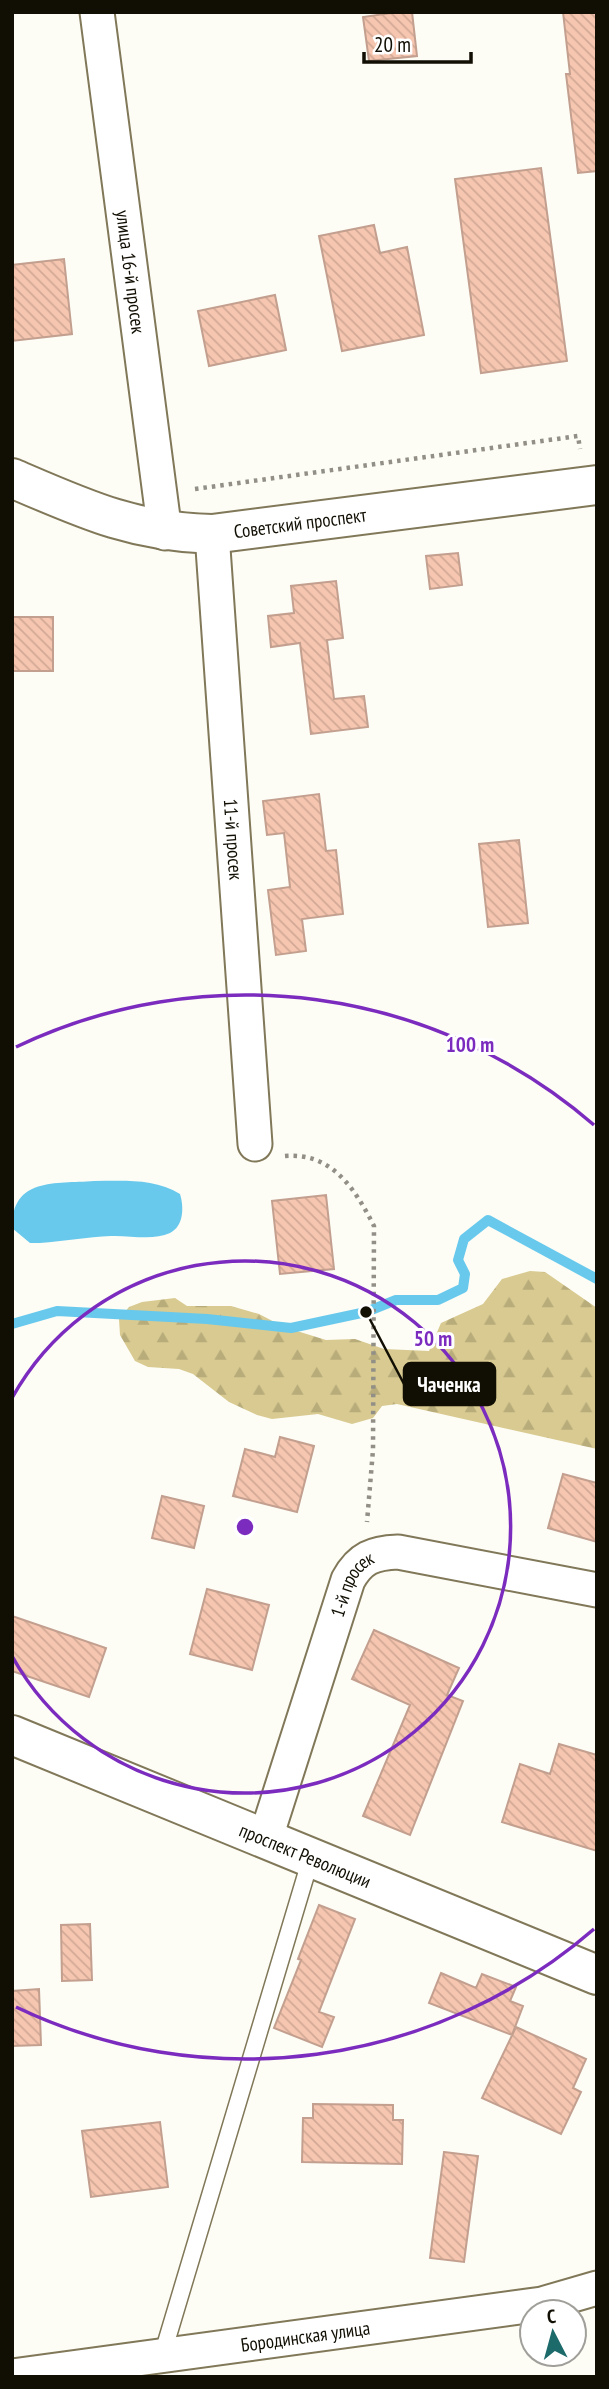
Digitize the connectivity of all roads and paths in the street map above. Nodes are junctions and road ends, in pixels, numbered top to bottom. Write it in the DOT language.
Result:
graph roads {
  1 [pos="97,12"];
  2 [pos="12,478"];
  3 [pos="591,485"];
  4 [pos="188,490"];
  5 [pos="165,533"];
  6 [pos="212,534"];
  7 [pos="255,1144"];
  8 [pos="374,1553"];
  9 [pos="597,1590"];
  10 [pos="12,1735"];
  11 [pos="266,1838"];
  12 [pos="311,1858"];
  13 [pos="597,1975"];
  14 [pos="597,2288"];
  15 [pos="150,2364"];
  16 [pos="12,2376"];
  1 -- 5 [label="street, улица 16-й просек"];
  2 -- 5 [label="street, Советский проспект"];
  3 -- 4 [label="path"];
  3 -- 6 [label="street, Советский проспект"];
  5 -- 6 [label="street, Советский проспект"];
  6 -- 7 [label="street, 11-й просек"];
  7 -- 8 [label="path"];
  8 -- 9 [label="street, 1-й просек"];
  8 -- 11 [label="street, 1-й просек"];
  10 -- 11 [label="street, проспект Революции"];
  11 -- 12 [label="street, проспект Революции"];
  12 -- 13 [label="street, проспект Революции"];
  12 -- 15 [label="lane"];
  14 -- 15 [label="street, Бородинская улица"];
  15 -- 16 [label="street, Бородинская улица"];
}
